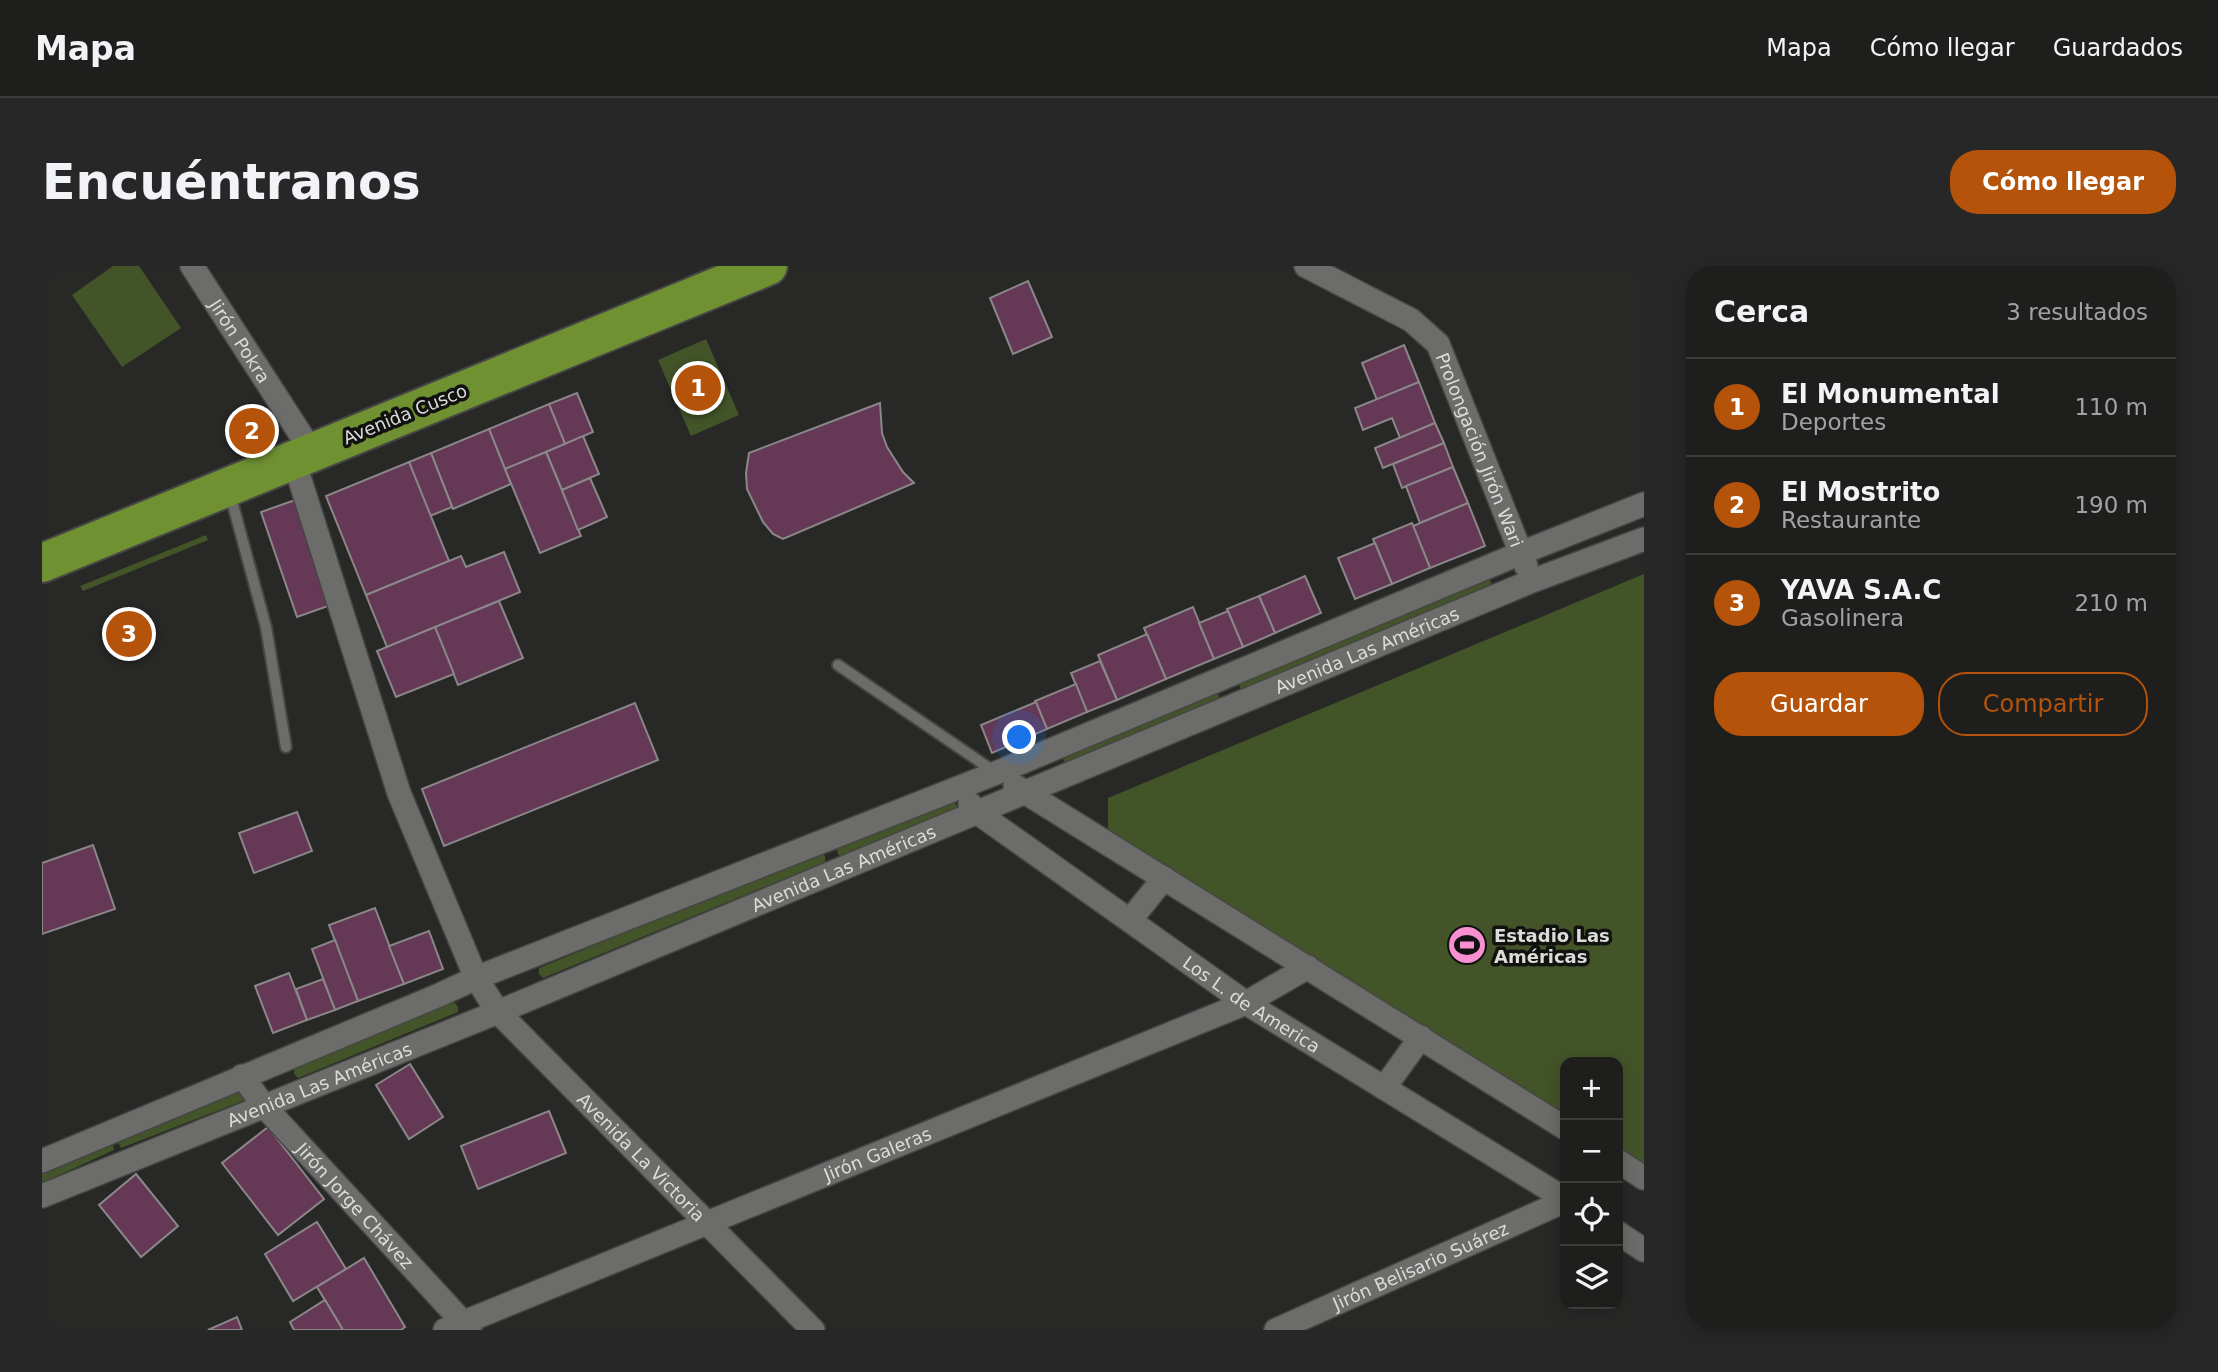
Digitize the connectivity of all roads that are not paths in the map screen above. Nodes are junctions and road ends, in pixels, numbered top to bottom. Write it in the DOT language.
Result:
graph roads {
  1 [pos="192,266"];
  2 [pos="768,266"];
  3 [pos="1306,266"];
  4 [pos="303,457"];
  5 [pos="229,487"];
  6 [pos="1644,505"];
  7 [pos="1644,539"];
  8 [pos="1521,553"];
  9 [pos="42,563"];
  10 [pos="1532,581"];
  11 [pos="838,665"];
  12 [pos="286,747"];
  13 [pos="996,773"];
  14 [pos="955,789"];
  15 [pos="1024,793"];
  16 [pos="978,813"];
  17 [pos="1164,878"];
  18 [pos="1130,919"];
  19 [pos="1307,967"];
  20 [pos="476,978"];
  21 [pos="1246,1003"];
  22 [pos="498,1012"];
  23 [pos="1421,1037"];
  24 [pos="242,1076"];
  25 [pos="1384,1088"];
  26 [pos="264,1106"];
  27 [pos="1560,1125"];
  28 [pos="42,1161"];
  29 [pos="42,1196"];
  30 [pos="1560,1197"];
  31 [pos="1560,1202"];
  32 [pos="709,1224"];
  33 [pos="1623,1236"];
  34 [pos="1644,1250"];
  35 [pos="459,1327"];
  36 [pos="813,1330"];
  37 [pos="1276,1330"];
  1 -- 4 [label="street, Jirón Pokra"];
  2 -- 4 [label="highway, Avenida Cusco"];
  3 -- 8 [label="street, Prolongación Jirón Wari"];
  4 -- 5 [label="highway, Avenida Cusco"];
  4 -- 20 [label="street, Jirón Pokra"];
  5 -- 9 [label="highway, Avenida Cusco"];
  5 -- 12 [label="lane"];
  6 -- 8 [label="street, Avenida Las Américas"];
  7 -- 10 [label="street, Avenida Las Américas"];
  8 -- 10 [label="street, Prolongación Jirón Wari"];
  8 -- 13 [label="street, Avenida Las Américas"];
  10 -- 15 [label="street, Avenida Las Américas"];
  11 -- 13 [label="lane"];
  13 -- 14 [label="street, Avenida Las Américas"];
  13 -- 15 [label="street"];
  14 -- 16 [label="street, Los L. de America"];
  14 -- 20 [label="street, Avenida Las Américas"];
  15 -- 16 [label="street, Avenida Las Américas"];
  15 -- 17 [label="street"];
  16 -- 18 [label="street, Los L. de America"];
  16 -- 22 [label="street, Avenida Las Américas"];
  17 -- 18 [label="street"];
  17 -- 19 [label="street"];
  18 -- 21 [label="street, Los L. de America"];
  19 -- 21 [label="street, Jirón Galeras"];
  19 -- 23 [label="street"];
  20 -- 22 [label="street, Avenida La Victoria"];
  20 -- 24 [label="street, Avenida Las Américas"];
  21 -- 25 [label="street, Los L. de America"];
  21 -- 32 [label="street, Jirón Galeras"];
  22 -- 26 [label="street, Avenida Las Américas"];
  22 -- 32 [label="street, Avenida La Victoria"];
  23 -- 25 [label="street"];
  23 -- 27 [label="street"];
  24 -- 26 [label="street, Jirón Jorge Chávez"];
  24 -- 28 [label="street, Avenida Las Américas"];
  25 -- 30 [label="street, Los L. de America"];
  26 -- 29 [label="street, Avenida Las Américas"];
  26 -- 35 [label="street, Jirón Jorge Chávez"];
  31 -- 37 [label="street, Jirón Belisario Suárez"];
  32 -- 35 [label="street, Jirón Galeras"];
  32 -- 36 [label="street, Avenida La Victoria"];
  33 -- 34 [label="street"];
}
